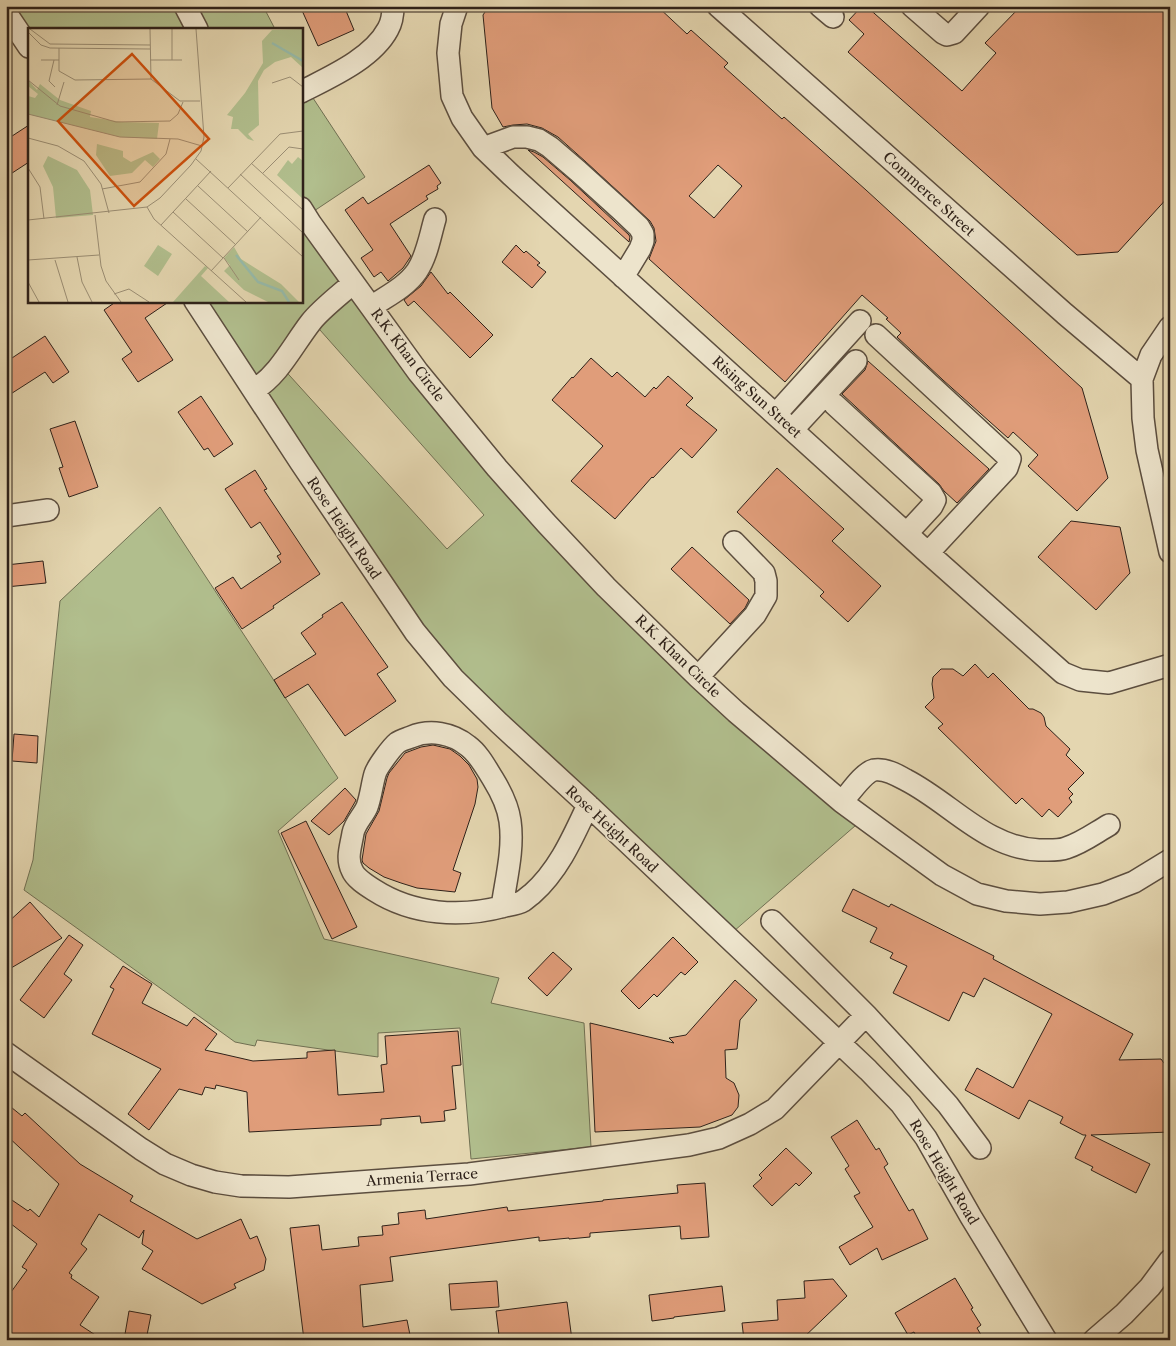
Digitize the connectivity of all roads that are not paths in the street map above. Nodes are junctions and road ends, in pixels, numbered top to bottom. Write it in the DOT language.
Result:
graph roads {
  1 [pos="185,6"];
  2 [pos="393,6"];
  3 [pos="456,6"];
  4 [pos="718,6"];
  5 [pos="912,6"];
  6 [pos="979,6"];
  7 [pos="6,13"];
  8 [pos="196,28"];
  9 [pos="28,46"];
  10 [pos="302,91"];
  11 [pos="483,148"];
  12 [pos="302,210"];
  13 [pos="435,219"];
  14 [pos="623,277"];
  15 [pos="354,283"];
  16 [pos="196,302"];
  17 [pos="371,306"];
  18 [pos="860,321"];
  19 [pos="1170,327"];
  20 [pos="876,335"];
  21 [pos="856,361"];
  22 [pos="1142,379"];
  23 [pos="254,390"];
  24 [pos="834,404"];
  25 [pos="776,414"];
  26 [pos="793,430"];
  27 [pos="48,510"];
  28 [pos="6,516"];
  29 [pos="907,533"];
  30 [pos="734,542"];
  31 [pos="928,552"];
  32 [pos="1170,552"];
  33 [pos="1170,665"];
  34 [pos="698,677"];
  35 [pos="842,802"];
  36 [pos="588,805"];
  37 [pos="1109,825"];
  38 [pos="1170,860"];
  39 [pos="502,907"];
  40 [pos="772,921"];
  41 [pos="866,1014"];
  42 [pos="839,1043"];
  43 [pos="6,1054"];
  44 [pos="980,1148"];
  45 [pos="1170,1260"];
  46 [pos="1046,1340"];
  47 [pos="1094,1340"];
  1 -- 8 [label="street"];
  2 -- 10 [label="street"];
  3 -- 11 [label="street, Rising Sun Street"];
  4 -- 22 [label="street, Commerce Street"];
  5 -- 6 [label="street"];
  7 -- 9 [label="street"];
  11 -- 14 [label="street, Rising Sun Street"];
  11 -- 14 [label="street"];
  12 -- 15 [label="street, R.K. Khan Circle"];
  13 -- 17 [label="street"];
  14 -- 25 [label="street, Rising Sun Street"];
  15 -- 17 [label="street, R.K. Khan Circle"];
  15 -- 23 [label="street"];
  16 -- 23 [label="street, Rose Height Road"];
  17 -- 34 [label="street, R.K. Khan Circle"];
  18 -- 25 [label="street"];
  19 -- 22 [label="street"];
  20 -- 31 [label="street"];
  21 -- 26 [label="street"];
  22 -- 32 [label="street"];
  23 -- 36 [label="street, Rose Height Road"];
  24 -- 29 [label="street"];
  25 -- 26 [label="street, Rising Sun Street"];
  26 -- 29 [label="street, Rising Sun Street"];
  27 -- 28 [label="street"];
  29 -- 31 [label="street, Rising Sun Street"];
  30 -- 34 [label="street"];
  31 -- 33 [label="street, Rising Sun Street"];
  34 -- 35 [label="street, R.K. Khan Circle"];
  35 -- 37 [label="street"];
  35 -- 38 [label="street, R.K. Khan Circle"];
  36 -- 39 [label="street"];
  36 -- 42 [label="street, Rose Height Road"];
  39 -- 39 [label="street"];
  40 -- 41 [label="street"];
  41 -- 42 [label="street, Armenia Terrace"];
  41 -- 44 [label="street"];
  42 -- 43 [label="street, Armenia Terrace"];
  42 -- 46 [label="street, Rose Height Road"];
  45 -- 47 [label="street"];
}
